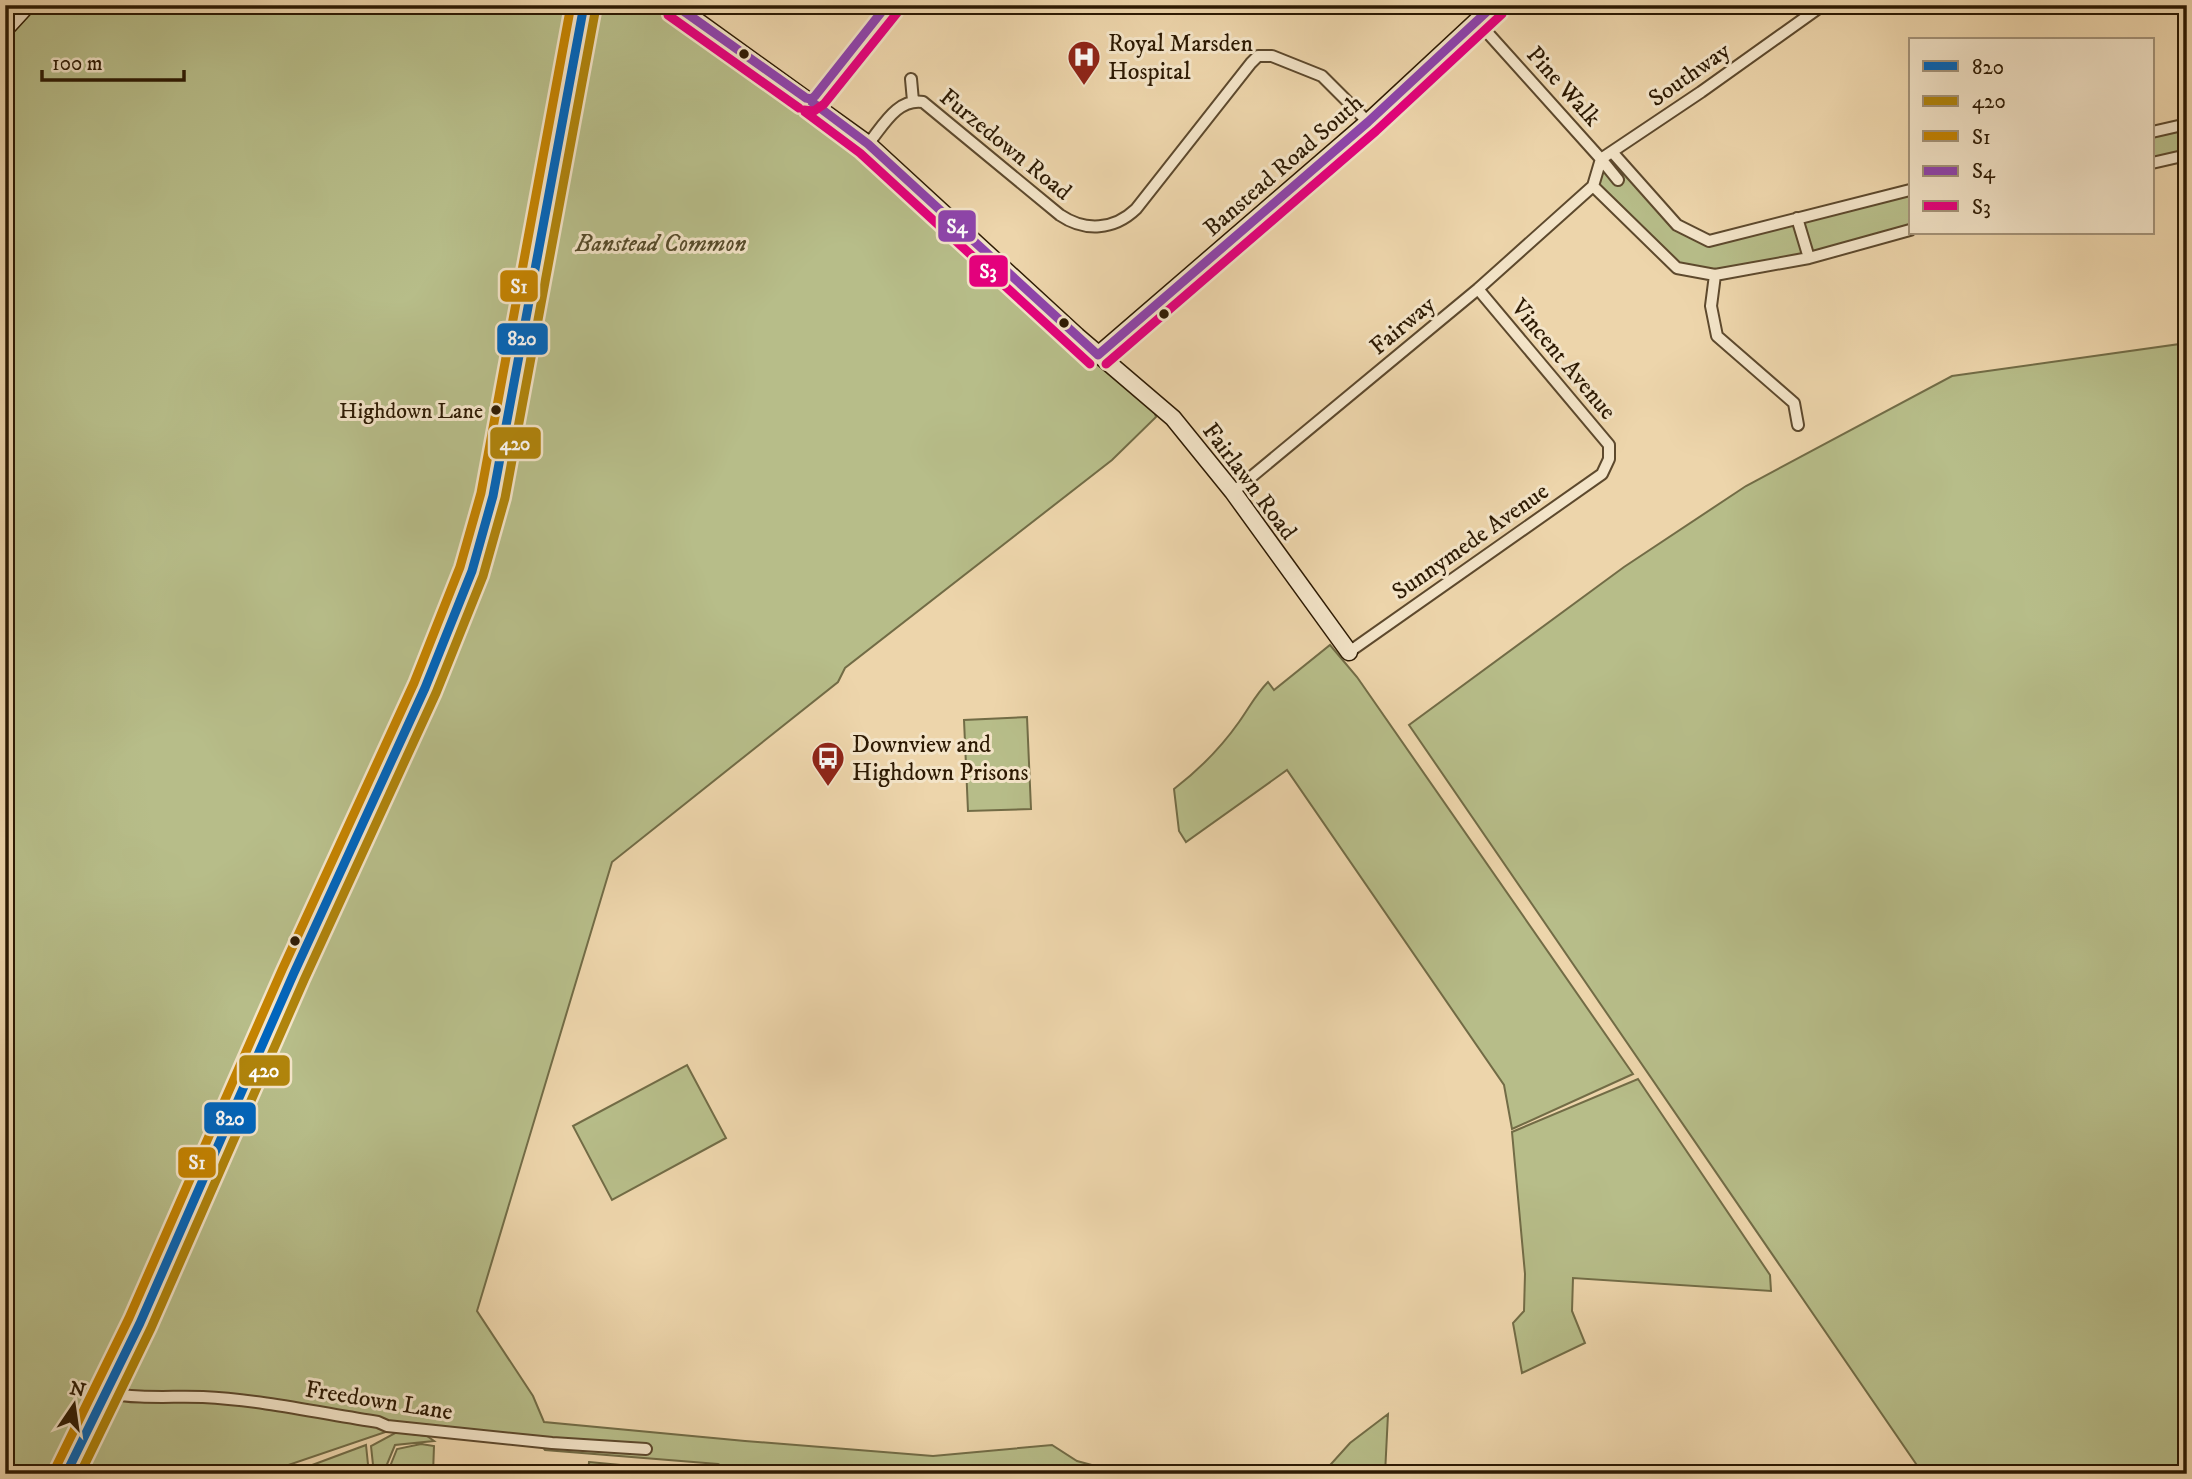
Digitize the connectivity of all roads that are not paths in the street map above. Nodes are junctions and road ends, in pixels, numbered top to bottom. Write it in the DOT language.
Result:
graph roads {
  1 [pos="27,5"];
  2 [pos="584,5"];
  3 [pos="675,5"];
  4 [pos="1494,5"];
  5 [pos="1822,5"];
  6 [pos="1477,21"];
  7 [pos="5,29"];
  8 [pos="911,79"];
  9 [pos="913,101"];
  10 [pos="1368,122"];
  11 [pos="2187,124"];
  12 [pos="2154,132"];
  13 [pos="869,144"];
  14 [pos="1613,153"];
  15 [pos="2187,155"];
  16 [pos="1601,159"];
  17 [pos="2154,163"];
  18 [pos="1629,171"];
  19 [pos="1618,180"];
  20 [pos="1593,186"];
  21 [pos="1909,190"];
  22 [pos="1602,195"];
  23 [pos="1797,218"];
  24 [pos="1909,230"];
  25 [pos="1809,258"];
  26 [pos="1715,275"];
  27 [pos="1478,289"];
  28 [pos="1098,355"];
  29 [pos="1798,425"];
  30 [pos="1609,459"];
  31 [pos="1233,492"];
  32 [pos="1349,652"];
  33 [pos="107,1393"];
  34 [pos="646,1450"];
  35 [pos="66,1474"];
  1 -- 7 [label="main road"];
  2 -- 33 [label="main road"];
  3 -- 13 [label="main road, Fairlawn Road"];
  4 -- 6 [label="main road, Banstead Road South"];
  5 -- 14 [label="street, Southway"];
  6 -- 10 [label="main road, Banstead Road South"];
  6 -- 16 [label="street, Pine Walk"];
  8 -- 9 [label="street"];
  9 -- 10 [label="street, Furzedown Road"];
  9 -- 13 [label="street, Furzedown Road"];
  10 -- 28 [label="main road, Banstead Road South"];
  11 -- 12 [label="street"];
  13 -- 28 [label="main road, Fairlawn Road"];
  14 -- 16 [label="street, Southway"];
  14 -- 18 [label="street, Pine Walk"];
  15 -- 17 [label="street"];
  16 -- 19 [label="street, Pine Walk"];
  16 -- 20 [label="street"];
  18 -- 19 [label="street"];
  18 -- 23 [label="street, Pine Walk"];
  19 -- 22 [label="street"];
  20 -- 22 [label="street"];
  20 -- 27 [label="street, Fairway"];
  21 -- 23 [label="street, Pine Walk"];
  22 -- 26 [label="street"];
  23 -- 25 [label="street"];
  24 -- 25 [label="street"];
  25 -- 26 [label="street"];
  26 -- 29 [label="street"];
  27 -- 30 [label="street, Vincent Avenue"];
  27 -- 31 [label="street, Fairway"];
  28 -- 31 [label="main road, Fairlawn Road"];
  30 -- 32 [label="street, Sunnymede Avenue"];
  31 -- 32 [label="main road, Fairlawn Road"];
  33 -- 34 [label="street, Freedown Lane"];
  33 -- 35 [label="main road"];
}
